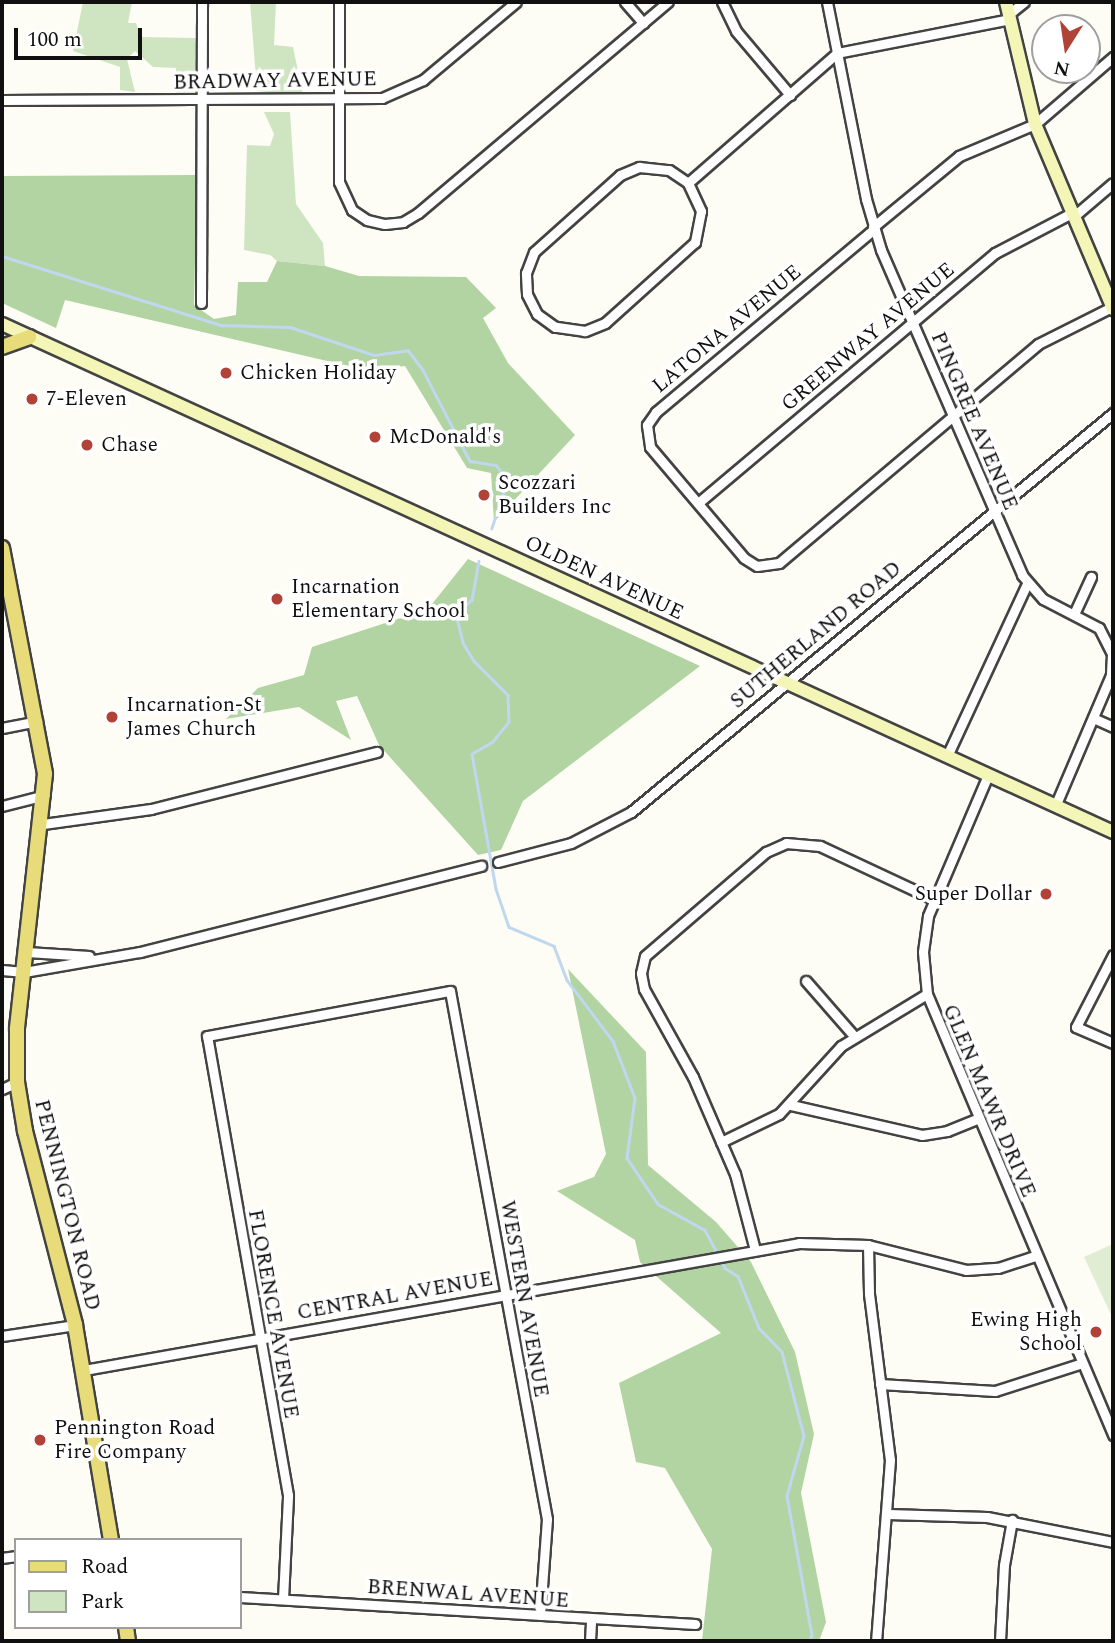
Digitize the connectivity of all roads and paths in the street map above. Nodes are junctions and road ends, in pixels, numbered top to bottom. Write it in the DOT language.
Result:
graph roads {
  1 [pos="202,2"];
  2 [pos="339,2"];
  3 [pos="516,2"];
  4 [pos="625,2"];
  5 [pos="668,2"];
  6 [pos="722,2"];
  7 [pos="827,2"];
  8 [pos="1024,2"];
  9 [pos="1009,12"];
  10 [pos="643,23"];
  11 [pos="837,53"];
  12 [pos="1113,57"];
  13 [pos="790,94"];
  14 [pos="2,100"];
  15 [pos="201,100"];
  16 [pos="339,101"];
  17 [pos="1035,124"];
  18 [pos="688,183"];
  19 [pos="1113,183"];
  20 [pos="1072,215"];
  21 [pos="874,228"];
  22 [pos="201,303"];
  23 [pos="1113,308"];
  24 [pos="912,323"];
  25 [pos="2,324"];
  26 [pos="29,337"];
  27 [pos="2,347"];
  28 [pos="1113,413"];
  29 [pos="953,416"];
  30 [pos="698,503"];
  31 [pos="994,510"];
  32 [pos="2,548"];
  33 [pos="1091,577"];
  34 [pos="1027,584"];
  35 [pos="6,589"];
  36 [pos="1074,614"];
  37 [pos="786,683"];
  38 [pos="1093,718"];
  39 [pos="37,721"];
  40 [pos="1113,727"];
  41 [pos="2,728"];
  42 [pos="377,752"];
  43 [pos="947,756"];
  44 [pos="988,775"];
  45 [pos="45,795"];
  46 [pos="2,806"];
  47 [pos="1055,806"];
  48 [pos="43,824"];
  49 [pos="1113,832"];
  50 [pos="498,862"];
  51 [pos="481,866"];
  52 [pos="933,899"];
  53 [pos="27,952"];
  54 [pos="1113,955"];
  55 [pos="102,957"];
  56 [pos="2,970"];
  57 [pos="24,972"];
  58 [pos="806,981"];
  59 [pos="450,991"];
  60 [pos="927,994"];
  61 [pos="854,1036"];
  62 [pos="1113,1043"];
  63 [pos="17,1082"];
  64 [pos="2,1089"];
  65 [pos="791,1105"];
  66 [pos="977,1119"];
  67 [pos="721,1142"];
  68 [pos="868,1245"];
  69 [pos="755,1250"];
  70 [pos="1036,1256"];
  71 [pos="506,1294"];
  72 [pos="75,1325"];
  73 [pos="2,1336"];
  74 [pos="260,1338"];
  75 [pos="1082,1363"];
  76 [pos="84,1370"];
  77 [pos="880,1384"];
  78 [pos="1113,1435"];
  79 [pos="888,1514"];
  80 [pos="1012,1520"];
  81 [pos="111,1538"];
  82 [pos="1113,1542"];
  83 [pos="242,1597"];
  84 [pos="283,1599"];
  85 [pos="540,1615"];
  86 [pos="591,1619"];
  87 [pos="695,1624"];
  88 [pos="590,1641"];
  89 [pos="876,1641"];
  90 [pos="1000,1641"];
  1 -- 15 [label="street"];
  2 -- 16 [label="street"];
  3 -- 16 [label="street, BRADWAY AVENUE"];
  4 -- 10 [label="street"];
  5 -- 10 [label="street"];
  6 -- 13 [label="street"];
  7 -- 11 [label="street, PINGREE AVENUE"];
  8 -- 9 [label="street"];
  9 -- 11 [label="street"];
  9 -- 17 [label="main road"];
  10 -- 16 [label="street"];
  11 -- 13 [label="street"];
  11 -- 21 [label="street, PINGREE AVENUE"];
  12 -- 17 [label="street, LATONA AVENUE"];
  13 -- 18 [label="street"];
  14 -- 15 [label="street, BRADWAY AVENUE"];
  15 -- 16 [label="street, BRADWAY AVENUE"];
  15 -- 22 [label="street"];
  17 -- 20 [label="main road"];
  17 -- 21 [label="street, LATONA AVENUE"];
  18 -- 18 [label="street"];
  19 -- 20 [label="street, GREENWAY AVENUE"];
  20 -- 23 [label="main road"];
  20 -- 24 [label="street, GREENWAY AVENUE"];
  21 -- 24 [label="street, PINGREE AVENUE"];
  21 -- 30 [label="street, LATONA AVENUE"];
  23 -- 29 [label="street"];
  24 -- 29 [label="street, PINGREE AVENUE"];
  24 -- 30 [label="street, GREENWAY AVENUE"];
  25 -- 26 [label="main road, OLDEN AVENUE"];
  26 -- 27 [label="main road"];
  26 -- 37 [label="main road, OLDEN AVENUE"];
  28 -- 31 [label="street, SUTHERLAND ROAD"];
  29 -- 30 [label="street, LATONA AVENUE"];
  29 -- 31 [label="street, PINGREE AVENUE"];
  31 -- 34 [label="street, PINGREE AVENUE"];
  31 -- 37 [label="street, SUTHERLAND ROAD"];
  32 -- 35 [label="main road, PENNINGTON ROAD"];
  33 -- 36 [label="street"];
  34 -- 36 [label="street, PINGREE AVENUE"];
  34 -- 43 [label="street"];
  35 -- 39 [label="main road, PENNINGTON ROAD"];
  36 -- 38 [label="street, PINGREE AVENUE"];
  37 -- 43 [label="main road, OLDEN AVENUE"];
  37 -- 50 [label="street, SUTHERLAND ROAD"];
  38 -- 40 [label="street"];
  38 -- 47 [label="street, PINGREE AVENUE"];
  39 -- 41 [label="street"];
  39 -- 45 [label="main road, PENNINGTON ROAD"];
  42 -- 48 [label="street"];
  43 -- 44 [label="main road, OLDEN AVENUE"];
  44 -- 47 [label="main road, OLDEN AVENUE"];
  44 -- 52 [label="street, GLEN MAWR DRIVE"];
  45 -- 46 [label="street"];
  45 -- 48 [label="main road, PENNINGTON ROAD"];
  47 -- 49 [label="main road, OLDEN AVENUE"];
  48 -- 53 [label="main road, PENNINGTON ROAD"];
  51 -- 55 [label="street"];
  52 -- 60 [label="street, GLEN MAWR DRIVE"];
  52 -- 67 [label="street"];
  53 -- 55 [label="street"];
  53 -- 57 [label="main road, PENNINGTON ROAD"];
  54 -- 62 [label="street"];
  55 -- 57 [label="street"];
  56 -- 57 [label="street"];
  57 -- 63 [label="main road, PENNINGTON ROAD"];
  58 -- 61 [label="street"];
  59 -- 71 [label="street, WESTERN AVENUE"];
  59 -- 74 [label="street, FLORENCE AVENUE"];
  60 -- 61 [label="street"];
  60 -- 66 [label="street, GLEN MAWR DRIVE"];
  61 -- 65 [label="street"];
  63 -- 64 [label="street"];
  63 -- 72 [label="main road, PENNINGTON ROAD"];
  65 -- 66 [label="street"];
  65 -- 67 [label="street"];
  66 -- 70 [label="street, GLEN MAWR DRIVE"];
  67 -- 69 [label="street"];
  68 -- 69 [label="street, CENTRAL AVENUE"];
  68 -- 70 [label="street, CENTRAL AVENUE"];
  68 -- 77 [label="street"];
  69 -- 71 [label="street, CENTRAL AVENUE"];
  70 -- 75 [label="street, GLEN MAWR DRIVE"];
  71 -- 74 [label="street, CENTRAL AVENUE"];
  71 -- 85 [label="street, WESTERN AVENUE"];
  72 -- 73 [label="street"];
  72 -- 76 [label="main road, PENNINGTON ROAD"];
  74 -- 76 [label="street, CENTRAL AVENUE"];
  74 -- 84 [label="street, FLORENCE AVENUE"];
  75 -- 77 [label="street"];
  75 -- 78 [label="street, GLEN MAWR DRIVE"];
  76 -- 81 [label="main road, PENNINGTON ROAD"];
  77 -- 79 [label="street"];
  79 -- 80 [label="street"];
  79 -- 89 [label="street"];
  80 -- 82 [label="street"];
  80 -- 90 [label="street"];
  83 -- 84 [label="street, BRENWAL AVENUE"];
  84 -- 85 [label="street, BRENWAL AVENUE"];
  85 -- 86 [label="street, BRENWAL AVENUE"];
  86 -- 87 [label="street, BRENWAL AVENUE"];
  86 -- 88 [label="street"];
}
